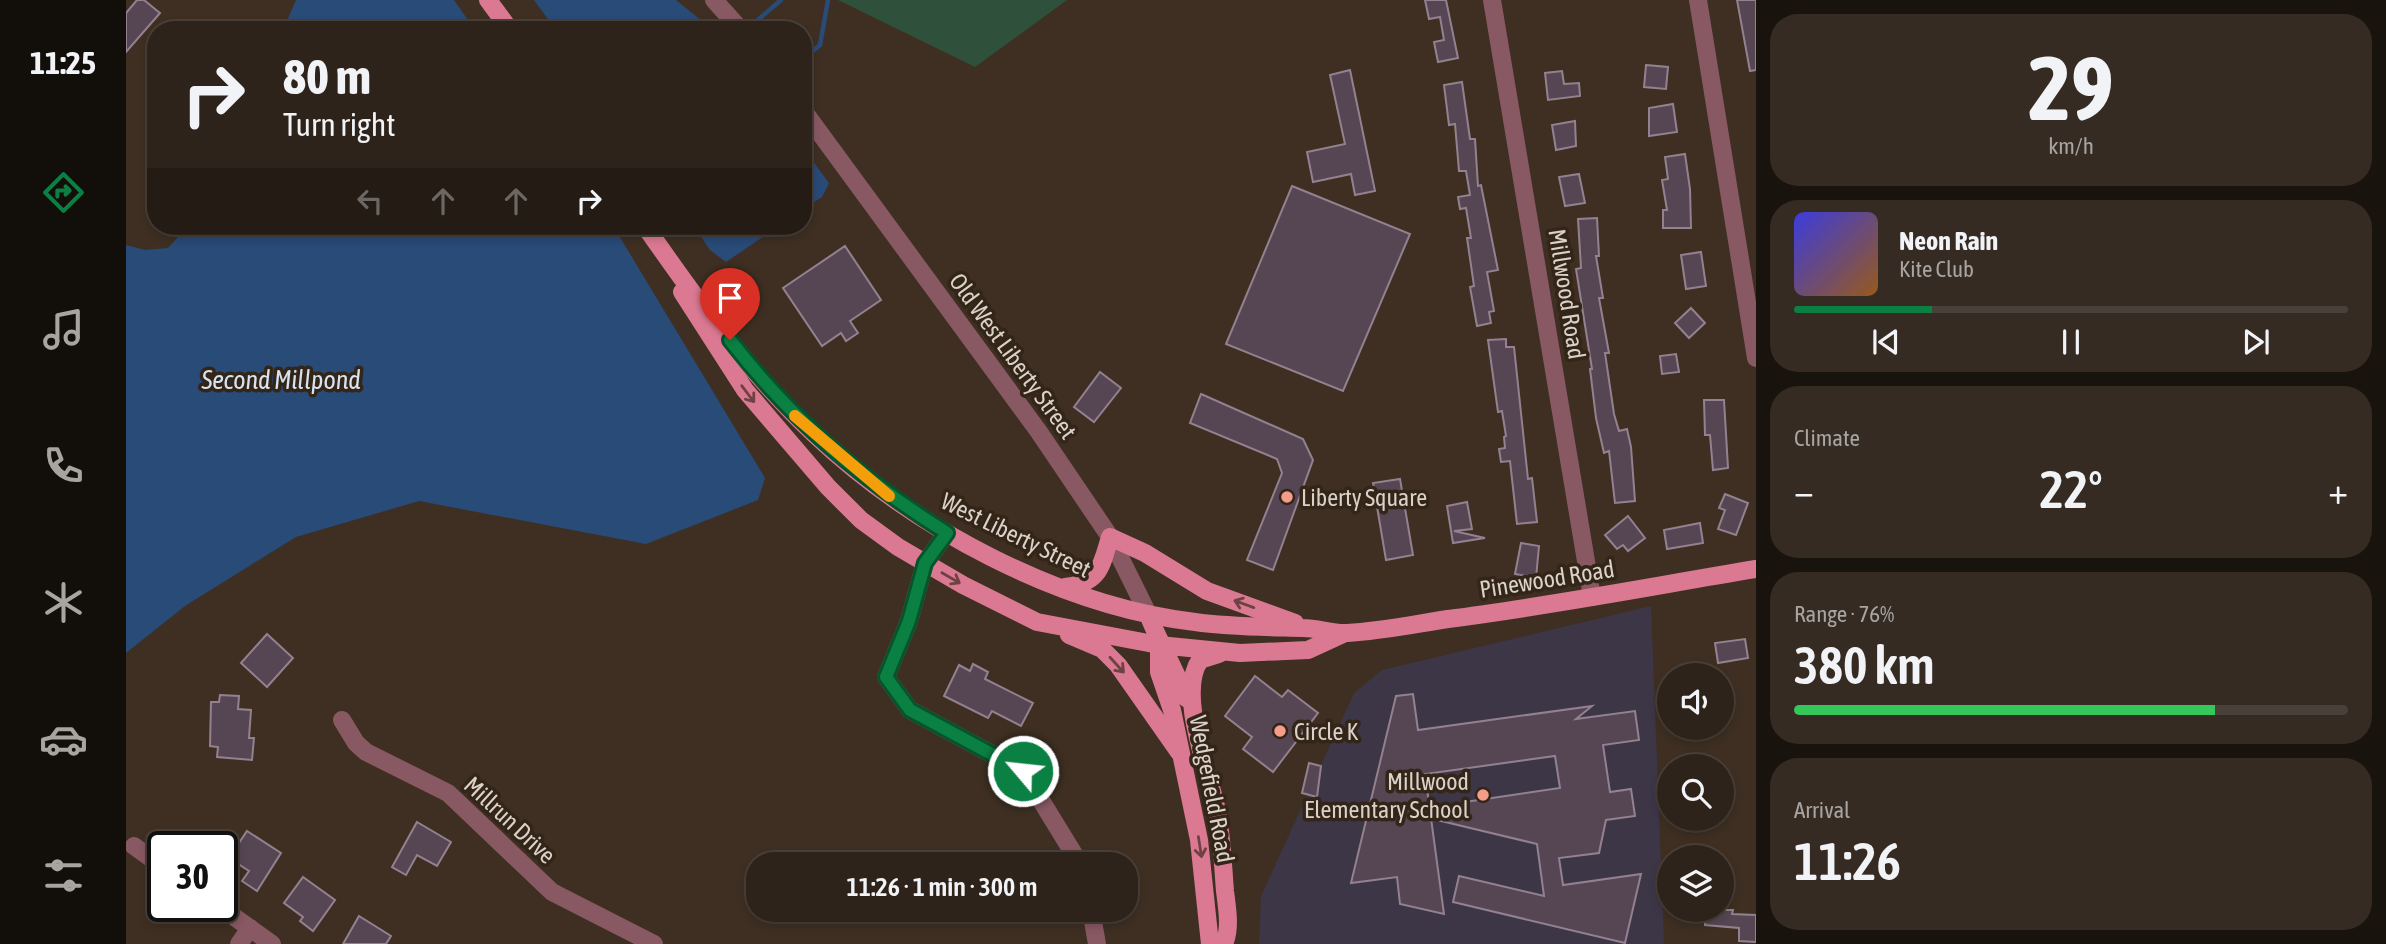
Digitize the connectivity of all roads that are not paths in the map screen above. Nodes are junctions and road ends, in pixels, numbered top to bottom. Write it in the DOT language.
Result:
graph roads {
  1 [pos="488,0"];
  2 [pos="714,0"];
  3 [pos="1492,0"];
  4 [pos="1698,0"];
  5 [pos="503,21"];
  6 [pos="733,21"];
  7 [pos="812,122"];
  8 [pos="650,235"];
  9 [pos="652,235"];
  10 [pos="1756,358"];
  11 [pos="947,533"];
  12 [pos="1110,537"];
  13 [pos="925,563"];
  14 [pos="1756,569"];
  15 [pos="1062,587"];
  16 [pos="1592,597"];
  17 [pos="1148,614"];
  18 [pos="1037,622"];
  19 [pos="1308,628"];
  20 [pos="1345,633"];
  21 [pos="1160,645"];
  22 [pos="1240,653"];
  23 [pos="342,720"];
  24 [pos="1197,727"];
  25 [pos="1183,756"];
  26 [pos="134,846"];
  27 [pos="1073,852"];
  28 [pos="147,855"];
  29 [pos="238,919"];
  30 [pos="1093,922"];
  31 [pos="250,928"];
  32 [pos="239,944"];
  33 [pos="272,944"];
  34 [pos="654,944"];
  35 [pos="1097,944"];
  36 [pos="1210,944"];
  37 [pos="1223,944"];
  1 -- 5 [label="main road"];
  2 -- 6 [label="street"];
  3 -- 16 [label="street, Millwood Road"];
  4 -- 10 [label="street"];
  7 -- 12 [label="street, Old West Liberty Street"];
  8 -- 13 [label="main road, West Liberty Street, one-way"];
  9 -- 11 [label="main road, West Liberty Street"];
  11 -- 13 [label="street"];
  11 -- 15 [label="main road, West Liberty Street"];
  12 -- 15 [label="main road"];
  12 -- 17 [label="street, Old West Liberty Street"];
  19 -- 12 [label="main road, one-way"];
  13 -- 18 [label="main road, West Liberty Street, one-way"];
  13 -- 27 [label="street"];
  14 -- 16 [label="main road, Pinewood Road"];
  15 -- 17 [label="main road, West Liberty Street"];
  16 -- 20 [label="main road, Pinewood Road"];
  17 -- 19 [label="main road, Pinewood Road"];
  17 -- 21 [label="main road, Old West Liberty Street"];
  18 -- 21 [label="main road, West Liberty Street"];
  18 -- 25 [label="main road, one-way"];
  19 -- 20 [label="main road, Pinewood Road"];
  20 -- 22 [label="main road, Pinewood Road"];
  21 -- 22 [label="main road, Pinewood Road"];
  21 -- 24 [label="main road"];
  21 -- 25 [label="main road, Wedgefield Road"];
  22 -- 24 [label="main road"];
  23 -- 34 [label="street, Millrun Drive"];
  24 -- 37 [label="main road, Wedgefield Road"];
  25 -- 36 [label="main road, Wedgefield Road, one-way"];
  26 -- 28 [label="street"];
  29 -- 31 [label="street"];
  30 -- 35 [label="street"];
  31 -- 32 [label="street"];
  31 -- 33 [label="street"];
}
